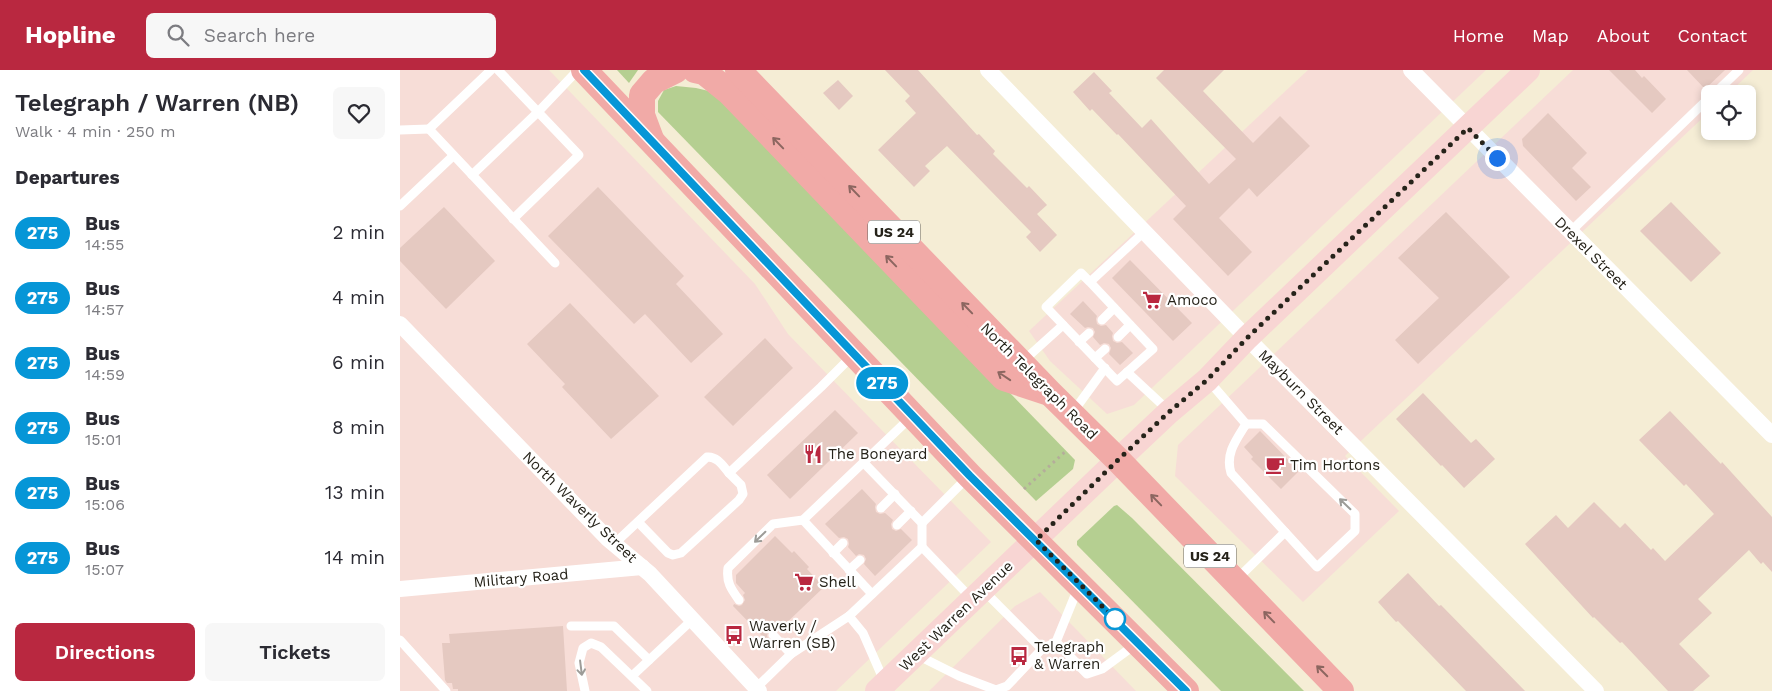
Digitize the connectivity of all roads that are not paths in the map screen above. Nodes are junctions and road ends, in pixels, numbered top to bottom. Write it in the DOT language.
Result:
graph roads {
  1 [pos="491,70"];
  2 [pos="498,70"];
  3 [pos="578,70"];
  4 [pos="584,70"];
  5 [pos="676,70"];
  6 [pos="695,70"];
  7 [pos="738,70"];
  8 [pos="988,70"];
  9 [pos="1411,70"];
  10 [pos="1528,70"];
  11 [pos="1738,70"];
  12 [pos="1723,85"];
  13 [pos="1701,106"];
  14 [pos="538,112"];
  15 [pos="1468,128"];
  16 [pos="429,129"];
  17 [pos="400,130"];
  18 [pos="653,144"];
  19 [pos="454,156"];
  20 [pos="472,175"];
  21 [pos="400,206"];
  22 [pos="513,218"];
  23 [pos="1144,232"];
  24 [pos="1570,232"];
  25 [pos="555,263"];
  26 [pos="1090,282"];
  27 [pos="1114,308"];
  28 [pos="1102,320"];
  29 [pos="400,324"];
  30 [pos="1130,325"];
  31 [pos="1063,326"];
  32 [pos="1089,333"];
  33 [pos="1118,337"];
  34 [pos="1247,338"];
  35 [pos="1079,342"];
  36 [pos="1105,350"];
  37 [pos="854,354"];
  38 [pos="1095,358"];
  39 [pos="1020,363"];
  40 [pos="1105,368"];
  41 [pos="1127,372"];
  42 [pos="1207,380"];
  43 [pos="1050,393"];
  44 [pos="1169,412"];
  45 [pos="1072,414"];
  46 [pos="912,416"];
  47 [pos="1246,424"];
  48 [pos="1772,435"];
  49 [pos="1118,460"];
  50 [pos="864,463"];
  51 [pos="729,473"];
  52 [pos="970,476"];
  53 [pos="895,494"];
  54 [pos="881,508"];
  55 [pos="910,511"];
  56 [pos="803,520"];
  57 [pos="638,522"];
  58 [pos="922,522"];
  59 [pos="897,525"];
  60 [pos="1285,532"];
  61 [pos="1036,540"];
  62 [pos="843,543"];
  63 [pos="614,544"];
  64 [pos="922,547"];
  65 [pos="833,552"];
  66 [pos="860,560"];
  67 [pos="642,567"];
  68 [pos="849,570"];
  69 [pos="1234,582"];
  70 [pos="1080,584"];
  71 [pos="400,589"];
  72 [pos="872,594"];
  73 [pos="978,595"];
  74 [pos="739,600"];
  75 [pos="848,616"];
  76 [pos="692,620"];
  77 [pos="571,626"];
  78 [pos="773,635"];
  79 [pos="400,640"];
  80 [pos="1056,642"];
  81 [pos="1139,643"];
  82 [pos="1042,649"];
  83 [pos="791,654"];
  84 [pos="916,655"];
  85 [pos="649,660"];
  86 [pos="632,676"];
  87 [pos="881,687"];
  88 [pos="757,689"];
  89 [pos="446,691"];
  90 [pos="585,691"];
  91 [pos="647,691"];
  92 [pos="1186,691"];
  93 [pos="1342,691"];
  94 [pos="1596,691"];
  1 -- 16 [label="lane"];
  2 -- 14 [label="lane"];
  3 -- 14 [label="lane"];
  4 -- 18 [label="main road"];
  5 -- 18 [label="main road"];
  43 -- 6 [label="main road, one-way"];
  39 -- 7 [label="main road, North Telegraph Road / US 24, one-way"];
  8 -- 23 [label="street, Mayburn Street"];
  9 -- 15 [label="street, Drexel Street"];
  10 -- 15 [label="main road, West Warren Avenue"];
  11 -- 12 [label="lane"];
  13 -- 24 [label="lane"];
  14 -- 20 [label="lane"];
  14 -- 22 [label="lane"];
  15 -- 24 [label="street, Drexel Street"];
  15 -- 34 [label="main road, West Warren Avenue"];
  16 -- 17 [label="lane"];
  16 -- 19 [label="lane"];
  18 -- 37 [label="main road"];
  19 -- 20 [label="lane"];
  19 -- 21 [label="lane"];
  20 -- 22 [label="lane"];
  22 -- 25 [label="lane"];
  23 -- 26 [label="lane"];
  23 -- 34 [label="street, Mayburn Street"];
  24 -- 48 [label="street, Drexel Street"];
  26 -- 27 [label="lane"];
  26 -- 31 [label="lane"];
  27 -- 28 [label="lane"];
  27 -- 30 [label="lane"];
  29 -- 63 [label="street, North Waverly Street"];
  30 -- 33 [label="lane"];
  30 -- 41 [label="lane"];
  31 -- 35 [label="lane"];
  31 -- 39 [label="lane"];
  32 -- 35 [label="lane"];
  34 -- 42 [label="main road, West Warren Avenue"];
  34 -- 94 [label="street, Mayburn Street"];
  35 -- 38 [label="lane"];
  36 -- 38 [label="lane"];
  37 -- 46 [label="main road"];
  37 -- 51 [label="lane"];
  38 -- 40 [label="lane"];
  39 -- 43 [label="main road, North Telegraph Road / US 24"];
  40 -- 41 [label="lane"];
  40 -- 45 [label="lane"];
  41 -- 44 [label="lane"];
  42 -- 44 [label="main road, West Warren Avenue"];
  42 -- 47 [label="lane"];
  43 -- 45 [label="main road, North Telegraph Road / US 24"];
  44 -- 49 [label="main road, West Warren Avenue"];
  45 -- 49 [label="main road, North Telegraph Road / US 24"];
  46 -- 50 [label="lane"];
  46 -- 52 [label="main road"];
  47 -- 60 [label="lane"];
  60 -- 47 [label="lane, one-way"];
  49 -- 61 [label="main road, West Warren Avenue"];
  69 -- 49 [label="main road, North Telegraph Road / US 24, one-way"];
  50 -- 53 [label="lane"];
  50 -- 56 [label="lane"];
  51 -- 57 [label="lane"];
  51 -- 57 [label="lane"];
  52 -- 58 [label="lane"];
  52 -- 61 [label="main road"];
  53 -- 54 [label="lane"];
  53 -- 55 [label="lane"];
  55 -- 58 [label="lane"];
  55 -- 59 [label="lane"];
  56 -- 65 [label="lane"];
  56 -- 74 [label="lane, one-way"];
  57 -- 63 [label="lane"];
  58 -- 64 [label="lane"];
  60 -- 69 [label="lane"];
  61 -- 70 [label="main road"];
  61 -- 73 [label="main road, West Warren Avenue"];
  62 -- 65 [label="lane"];
  63 -- 67 [label="street, North Waverly Street"];
  64 -- 72 [label="lane"];
  64 -- 73 [label="lane"];
  65 -- 68 [label="lane"];
  66 -- 68 [label="lane"];
  67 -- 71 [label="street, Military Road"];
  67 -- 76 [label="street, North Waverly Street"];
  68 -- 72 [label="lane"];
  93 -- 69 [label="main road, North Telegraph Road / US 24, one-way"];
  70 -- 80 [label="lane"];
  70 -- 81 [label="main road"];
  72 -- 75 [label="lane"];
  73 -- 82 [label="lane"];
  73 -- 84 [label="main road, West Warren Avenue"];
  75 -- 83 [label="lane"];
  75 -- 87 [label="lane"];
  76 -- 85 [label="lane"];
  76 -- 88 [label="street, North Waverly Street"];
  77 -- 85 [label="lane"];
  78 -- 83 [label="lane"];
  79 -- 89 [label="lane"];
  80 -- 81 [label="lane"];
  80 -- 82 [label="lane"];
  81 -- 92 [label="main road"];
  82 -- 84 [label="lane"];
  83 -- 88 [label="lane"];
  84 -- 87 [label="main road, West Warren Avenue"];
  85 -- 86 [label="lane"];
  86 -- 90 [label="lane, one-way"];
  86 -- 91 [label="lane"];
}
